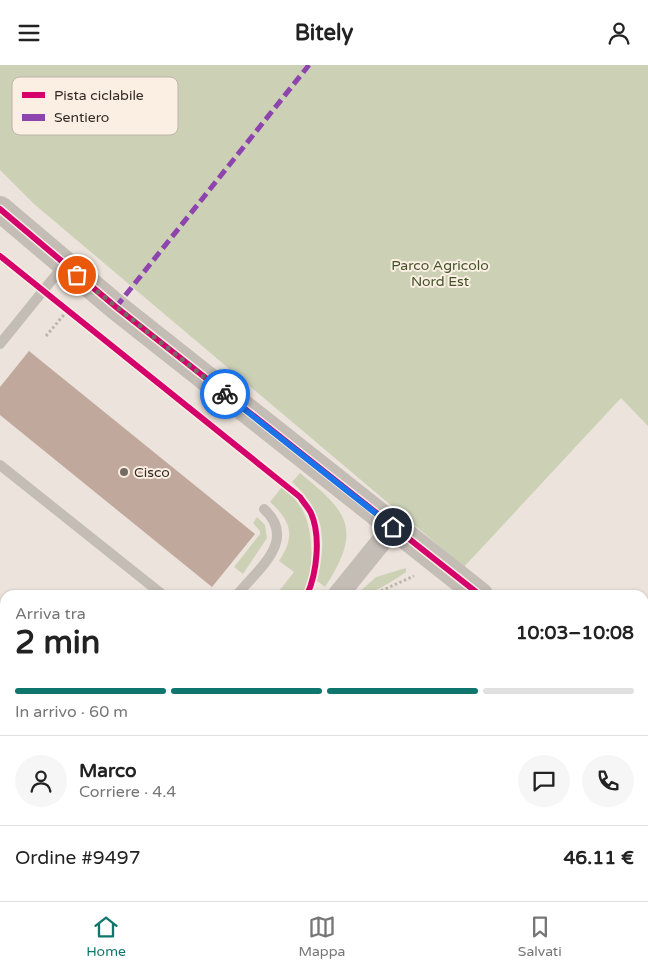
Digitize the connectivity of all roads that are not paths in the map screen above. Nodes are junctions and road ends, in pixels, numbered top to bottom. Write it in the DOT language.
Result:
graph roads {
  1 [pos="0,209"];
  2 [pos="64,265"];
  3 [pos="0,344"];
  4 [pos="0,465"];
  5 [pos="264,509"];
  6 [pos="393,527"];
  7 [pos="157,590"];
  8 [pos="241,590"];
  9 [pos="342,590"];
  10 [pos="474,590"];
  1 -- 2 [label="street"];
  2 -- 3 [label="lane"];
  2 -- 6 [label="street"];
  4 -- 7 [label="lane"];
  5 -- 8 [label="lane"];
  6 -- 9 [label="street"];
  6 -- 10 [label="street"];
}
